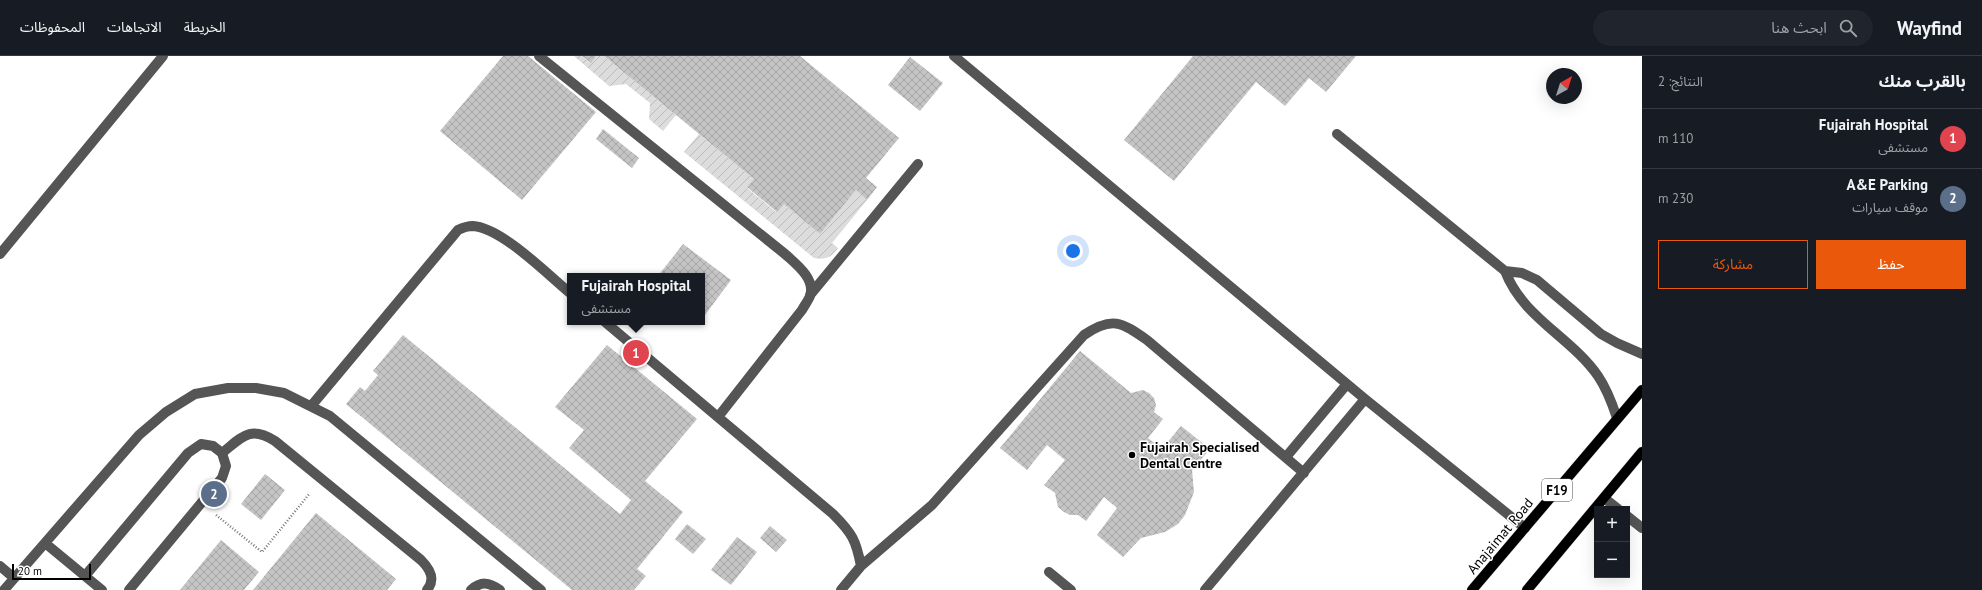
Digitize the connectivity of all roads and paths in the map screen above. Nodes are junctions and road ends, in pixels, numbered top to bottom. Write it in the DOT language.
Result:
graph roads {
  1 [pos="163,56"];
  2 [pos="539,56"];
  3 [pos="954,56"];
  4 [pos="1337,134"];
  5 [pos="918,164"];
  6 [pos="0,254"];
  7 [pos="1505,271"];
  8 [pos="567,290"];
  9 [pos="810,295"];
  10 [pos="609,325"];
  11 [pos="1642,354"];
  12 [pos="1347,384"];
  13 [pos="1642,390"];
  14 [pos="1365,399"];
  15 [pos="312,405"];
  16 [pos="718,417"];
  17 [pos="1617,418"];
  18 [pos="1642,452"];
  19 [pos="222,453"];
  20 [pos="1286,457"];
  21 [pos="1304,473"];
  22 [pos="322,479"];
  23 [pos="1604,498"];
  24 [pos="202,503"];
  25 [pos="1614,506"];
  26 [pos="1630,518"];
  27 [pos="1525,528"];
  28 [pos="1642,528"];
  29 [pos="45,543"];
  30 [pos="0,566"];
  31 [pos="861,566"];
  32 [pos="1049,572"];
  33 [pos="85,576"];
  34 [pos="14,578"];
  35 [pos="98,589"];
  36 [pos="4,590"];
  37 [pos="129,590"];
  38 [pos="427,590"];
  39 [pos="470,590"];
  40 [pos="500,590"];
  41 [pos="541,590"];
  42 [pos="841,590"];
  43 [pos="1071,590"];
  44 [pos="1204,590"];
  45 [pos="1472,590"];
  46 [pos="1527,590"];
  1 -- 6 [label="street"];
  2 -- 9 [label="street"];
  3 -- 12 [label="street"];
  4 -- 7 [label="street"];
  5 -- 9 [label="street"];
  7 -- 11 [label="street"];
  7 -- 17 [label="street"];
  8 -- 15 [label="street"];
  9 -- 16 [label="street"];
  10 -- 16 [label="street"];
  12 -- 14 [label="street"];
  12 -- 20 [label="street"];
  13 -- 17 [label="main road, Anajaimat Road / F19"];
  14 -- 21 [label="street"];
  14 -- 27 [label="street"];
  15 -- 29 [label="street"];
  15 -- 41 [label="street"];
  16 -- 31 [label="street"];
  17 -- 27 [label="main road, Anajaimat Road / F19"];
  18 -- 23 [label="main road"];
  19 -- 22 [label="street"];
  19 -- 24 [label="street"];
  19 -- 33 [label="street"];
  20 -- 21 [label="street"];
  20 -- 31 [label="street"];
  21 -- 44 [label="street"];
  22 -- 24 [label="path"];
  22 -- 38 [label="street"];
  23 -- 25 [label="street"];
  23 -- 46 [label="main road"];
  24 -- 37 [label="street"];
  26 -- 28 [label="street"];
  27 -- 45 [label="main road, Anajaimat Road / F19"];
  29 -- 33 [label="street"];
  29 -- 34 [label="street"];
  30 -- 34 [label="street"];
  31 -- 42 [label="street"];
  32 -- 43 [label="street"];
  33 -- 35 [label="street"];
  34 -- 36 [label="street"];
  39 -- 40 [label="street"];
}
